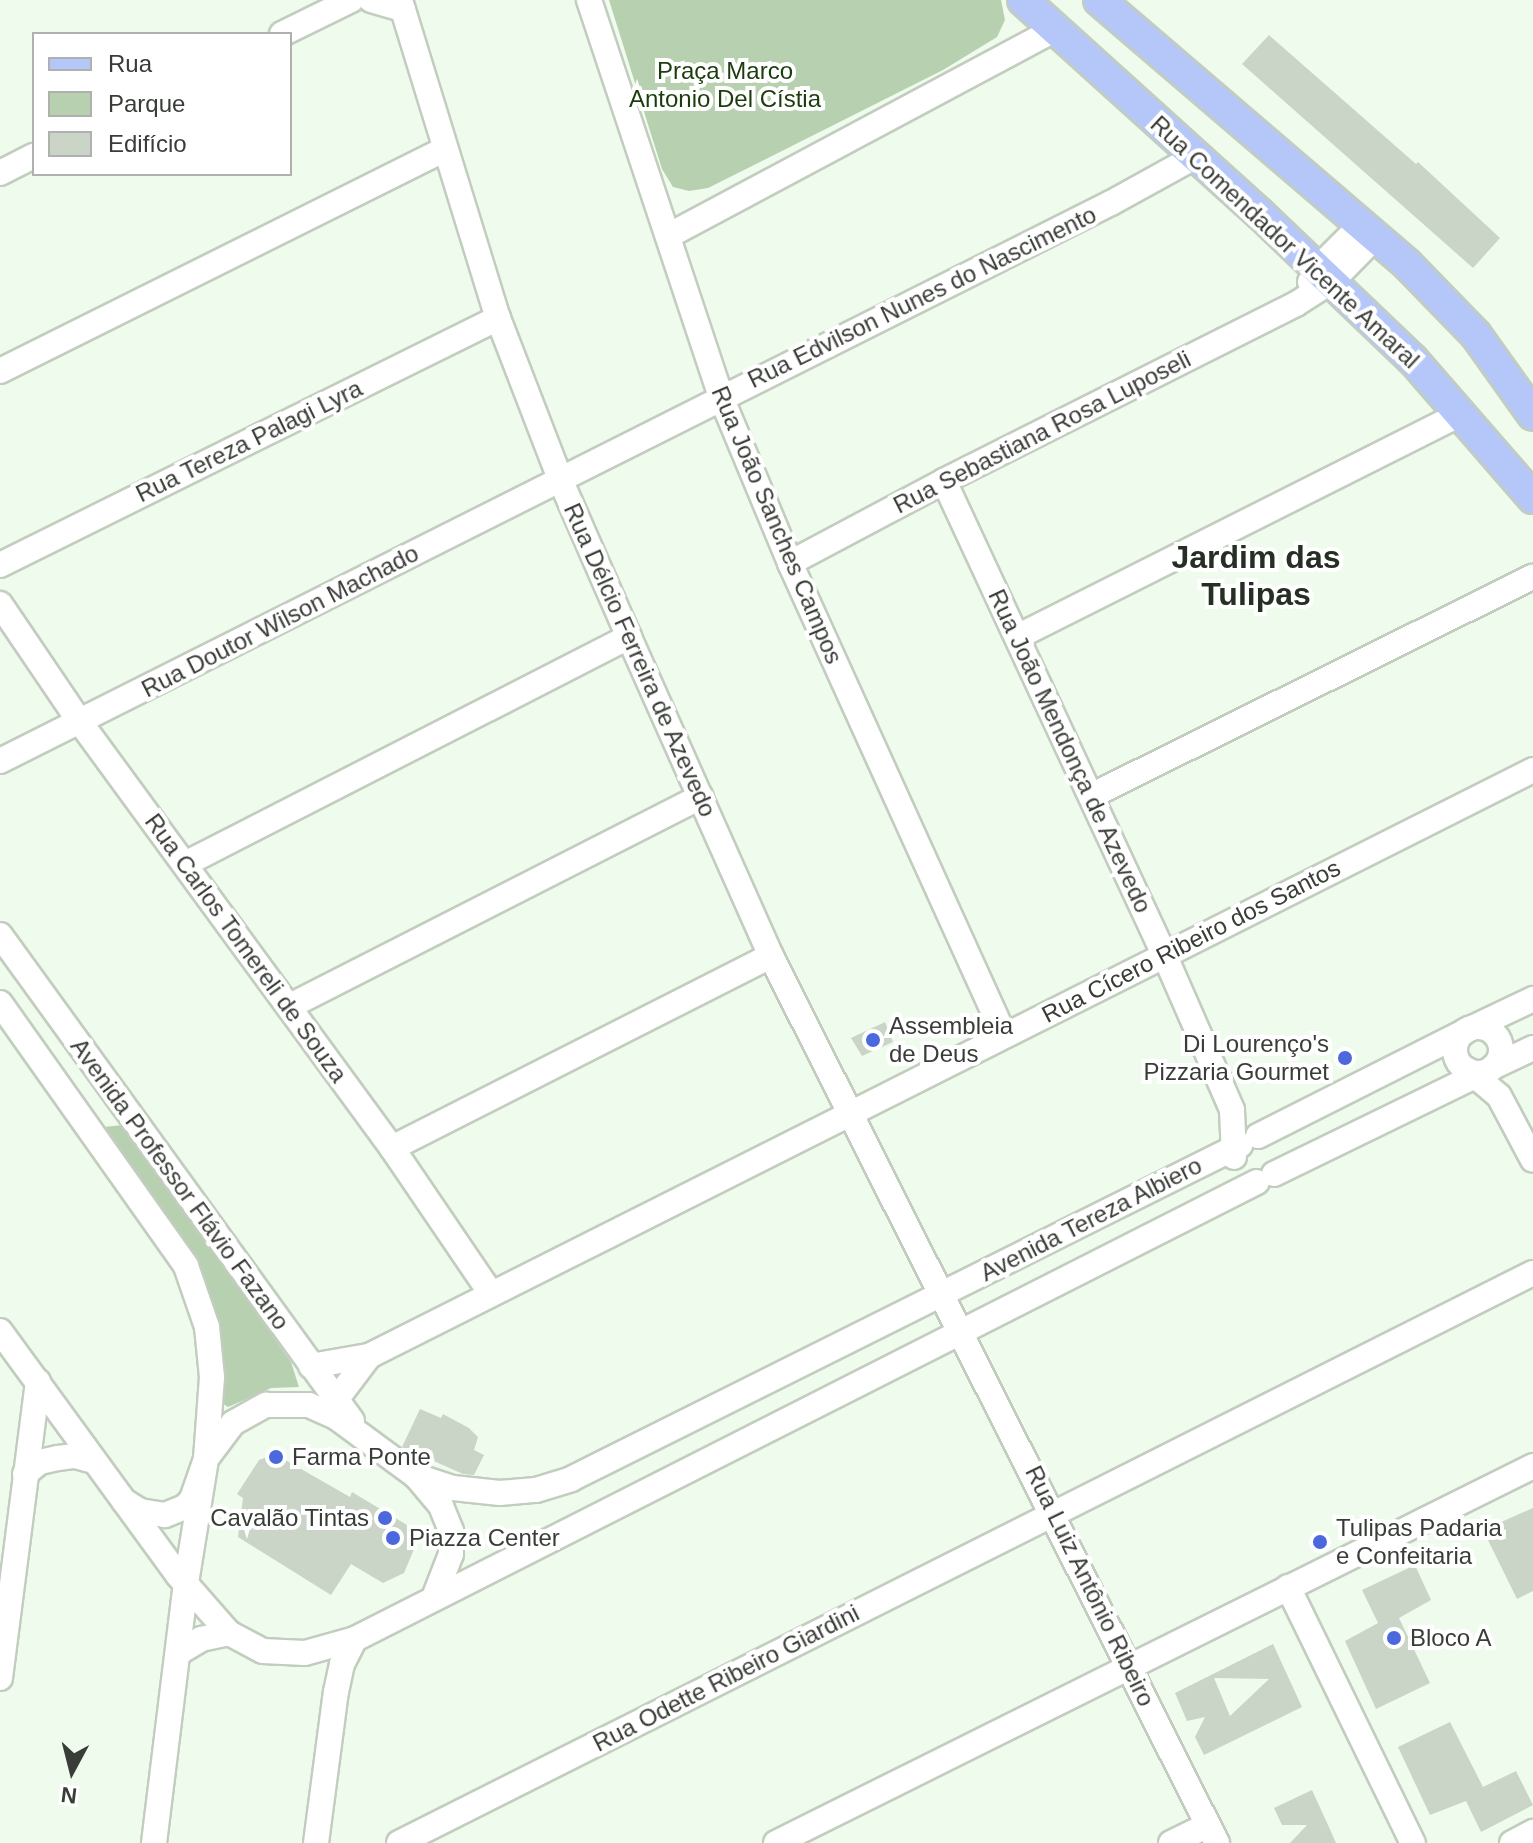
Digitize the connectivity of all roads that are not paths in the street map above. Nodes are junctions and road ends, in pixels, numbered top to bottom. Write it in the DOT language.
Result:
graph roads {
  1 [pos="351,0"];
  2 [pos="371,0"];
  3 [pos="589,0"];
  4 [pos="1023,0"];
  5 [pos="1099,0"];
  6 [pos="402,4"];
  7 [pos="1054,30"];
  8 [pos="286,32"];
  9 [pos="445,149"];
  10 [pos="1196,156"];
  11 [pos="32,157"];
  12 [pos="0,173"];
  13 [pos="1369,230"];
  14 [pos="668,236"];
  15 [pos="1333,282"];
  16 [pos="1296,304"];
  17 [pos="498,318"];
  18 [pos="0,371"];
  19 [pos="721,397"];
  20 [pos="1461,414"];
  21 [pos="1533,415"];
  22 [pos="560,479"];
  23 [pos="944,481"];
  24 [pos="1533,498"];
  25 [pos="790,563"];
  26 [pos="0,565"];
  27 [pos="1533,577"];
  28 [pos="0,604"];
  29 [pos="629,637"];
  30 [pos="1017,637"];
  31 [pos="80,722"];
  32 [pos="0,761"];
  33 [pos="1533,770"];
  34 [pos="1091,796"];
  35 [pos="701,797"];
  36 [pos="185,864"];
  37 [pos="0,935"];
  38 [pos="1164,954"];
  39 [pos="771,956"];
  40 [pos="1533,999"];
  41 [pos="0,1003"];
  42 [pos="290,1006"];
  43 [pos="1469,1030"];
  44 [pos="1004,1035"];
  45 [pos="1533,1048"];
  46 [pos="1486,1068"];
  47 [pos="851,1114"];
  48 [pos="1250,1143"];
  49 [pos="392,1148"];
  50 [pos="1533,1160"];
  51 [pos="1266,1178"];
  52 [pos="1533,1273"];
  53 [pos="490,1292"];
  54 [pos="942,1293"];
  55 [pos="0,1331"];
  56 [pos="961,1331"];
  57 [pos="369,1356"];
  58 [pos="311,1366"];
  59 [pos="38,1381"];
  60 [pos="336,1400"];
  61 [pos="360,1433"];
  62 [pos="206,1459"];
  63 [pos="94,1461"];
  64 [pos="1533,1466"];
  65 [pos="25,1474"];
  66 [pos="416,1476"];
  67 [pos="122,1500"];
  68 [pos="1053,1512"];
  69 [pos="186,1583"];
  70 [pos="1288,1587"];
  71 [pos="435,1595"];
  72 [pos="229,1633"];
  73 [pos="355,1639"];
  74 [pos="178,1653"];
  75 [pos="305,1653"];
  76 [pos="1130,1667"];
  77 [pos="0,1678"];
  78 [pos="336,1692"];
  79 [pos="1533,1832"];
  80 [pos="1213,1834"];
  81 [pos="154,1843"];
  82 [pos="316,1843"];
  83 [pos="399,1843"];
  84 [pos="776,1843"];
  85 [pos="1171,1843"];
  86 [pos="1413,1843"];
  87 [pos="1512,1843"];
  1 -- 8 [label="street"];
  2 -- 6 [label="street"];
  3 -- 14 [label="street, Rua João Sanches Campos"];
  4 -- 7 [label="main road, Rua Comendador Vicente Amaral"];
  5 -- 13 [label="main road"];
  6 -- 9 [label="street, Rua Délcio Ferreira de Azevedo"];
  7 -- 10 [label="main road, Rua Comendador Vicente Amaral"];
  7 -- 14 [label="street"];
  9 -- 17 [label="street, Rua Délcio Ferreira de Azevedo"];
  9 -- 18 [label="street"];
  10 -- 15 [label="main road, Rua Comendador Vicente Amaral"];
  10 -- 19 [label="street, Rua Edvilson Nunes do Nascimento"];
  11 -- 12 [label="street"];
  13 -- 15 [label="street"];
  13 -- 21 [label="main road"];
  14 -- 19 [label="street, Rua João Sanches Campos"];
  15 -- 16 [label="street"];
  15 -- 16 [label="street, Rua Sebastiana Rosa Luposeli"];
  15 -- 20 [label="main road, Rua Comendador Vicente Amaral"];
  16 -- 23 [label="street, Rua Sebastiana Rosa Luposeli"];
  17 -- 22 [label="street, Rua Délcio Ferreira de Azevedo"];
  17 -- 26 [label="street, Rua Tereza Palagi Lyra"];
  19 -- 22 [label="street, Rua Edvilson Nunes do Nascimento"];
  19 -- 25 [label="street, Rua João Sanches Campos"];
  20 -- 24 [label="main road, Rua Comendador Vicente Amaral"];
  20 -- 30 [label="street"];
  22 -- 29 [label="street, Rua Délcio Ferreira de Azevedo"];
  22 -- 31 [label="street, Rua Doutor Wilson Machado"];
  23 -- 25 [label="street, Rua Sebastiana Rosa Luposeli"];
  23 -- 30 [label="street, Rua João Mendonça de Azevedo"];
  25 -- 44 [label="street, Rua João Sanches Campos"];
  27 -- 34 [label="street"];
  28 -- 31 [label="street, Rua Carlos Tomereli de Souza"];
  29 -- 35 [label="street, Rua Délcio Ferreira de Azevedo"];
  29 -- 36 [label="street"];
  30 -- 34 [label="street, Rua João Mendonça de Azevedo"];
  31 -- 32 [label="street, Rua Doutor Wilson Machado"];
  31 -- 36 [label="street, Rua Carlos Tomereli de Souza"];
  33 -- 38 [label="street, Rua Cícero Ribeiro dos Santos"];
  34 -- 38 [label="street, Rua João Mendonça de Azevedo"];
  35 -- 39 [label="street, Rua Délcio Ferreira de Azevedo"];
  35 -- 42 [label="street"];
  36 -- 42 [label="street, Rua Carlos Tomereli de Souza"];
  37 -- 58 [label="street, Avenida Professor Flávio Fazano"];
  38 -- 44 [label="street, Rua Cícero Ribeiro dos Santos"];
  38 -- 48 [label="street, Rua João Mendonça de Azevedo"];
  39 -- 47 [label="street, Rua Délcio Ferreira de Azevedo"];
  39 -- 49 [label="street"];
  40 -- 43 [label="street, Avenida Tereza Albiero"];
  41 -- 62 [label="street, Avenida Professor Flávio Fazano"];
  42 -- 49 [label="street, Rua Carlos Tomereli de Souza"];
  43 -- 46 [label="street"];
  43 -- 46 [label="street"];
  43 -- 48 [label="street, Avenida Tereza Albiero"];
  44 -- 47 [label="street, Rua Cícero Ribeiro dos Santos"];
  45 -- 46 [label="street, Avenida Tereza Albiero"];
  46 -- 50 [label="street"];
  46 -- 51 [label="street, Avenida Tereza Albiero"];
  47 -- 53 [label="street, Rua Cícero Ribeiro dos Santos"];
  47 -- 54 [label="street, Rua Délcio Ferreira de Azevedo"];
  48 -- 51 [label="street"];
  48 -- 51 [label="street, Rua João Mendonça de Azevedo"];
  48 -- 54 [label="street, Avenida Tereza Albiero"];
  49 -- 53 [label="street, Rua Carlos Tomereli de Souza"];
  51 -- 56 [label="street, Avenida Tereza Albiero"];
  52 -- 68 [label="street, Rua Odette Ribeiro Giardini"];
  53 -- 57 [label="street, Rua Cícero Ribeiro dos Santos"];
  54 -- 56 [label="street, Rua Luiz Antônio Ribeiro"];
  54 -- 66 [label="street, Avenida Tereza Albiero"];
  55 -- 59 [label="street"];
  56 -- 68 [label="street, Rua Luiz Antônio Ribeiro"];
  56 -- 71 [label="street, Avenida Tereza Albiero"];
  57 -- 58 [label="street"];
  57 -- 60 [label="street"];
  58 -- 60 [label="street, Avenida Professor Flávio Fazano"];
  59 -- 63 [label="street"];
  59 -- 65 [label="street"];
  60 -- 61 [label="street, Avenida Professor Flávio Fazano"];
  61 -- 62 [label="street"];
  61 -- 66 [label="street"];
  62 -- 67 [label="street"];
  62 -- 69 [label="street"];
  63 -- 65 [label="street"];
  63 -- 67 [label="street"];
  64 -- 70 [label="street"];
  65 -- 77 [label="street"];
  66 -- 71 [label="street"];
  67 -- 69 [label="street"];
  68 -- 76 [label="street, Rua Luiz Antônio Ribeiro"];
  68 -- 83 [label="street, Rua Odette Ribeiro Giardini"];
  69 -- 72 [label="street"];
  69 -- 74 [label="street"];
  70 -- 76 [label="street"];
  70 -- 86 [label="street"];
  71 -- 73 [label="street"];
  72 -- 74 [label="street"];
  72 -- 75 [label="street"];
  73 -- 75 [label="street"];
  73 -- 78 [label="street"];
  74 -- 81 [label="street"];
  75 -- 78 [label="street"];
  76 -- 80 [label="street, Rua Luiz Antônio Ribeiro"];
  76 -- 84 [label="street"];
  78 -- 82 [label="street"];
  79 -- 87 [label="street"];
  80 -- 85 [label="street"];
}
